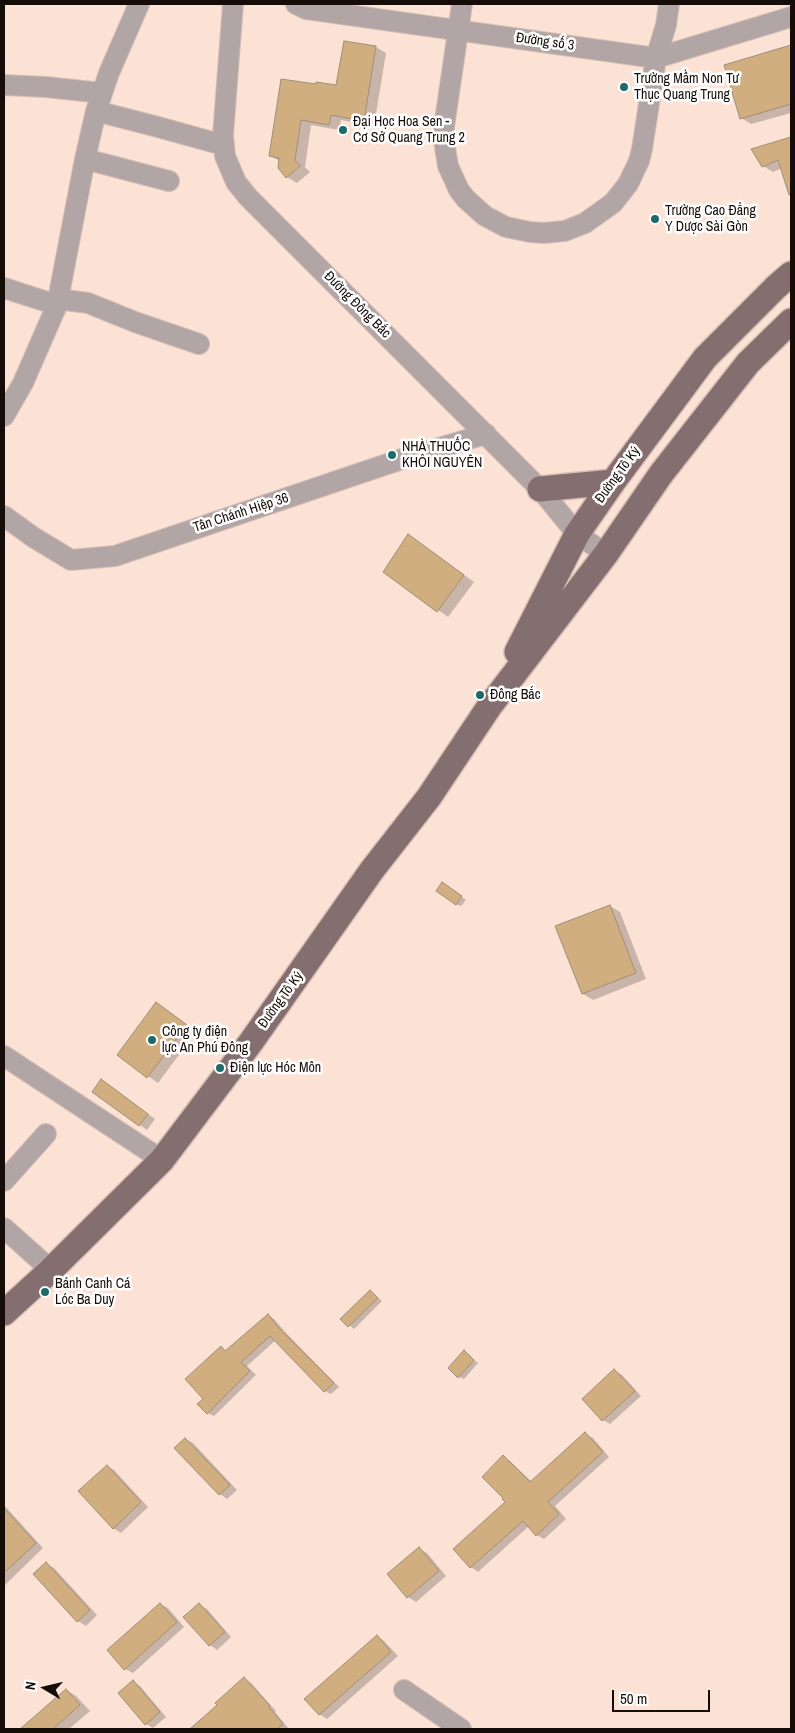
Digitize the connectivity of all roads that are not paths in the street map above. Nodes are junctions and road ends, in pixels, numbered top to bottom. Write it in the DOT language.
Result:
graph roads {
  1 [pos="139,4"];
  2 [pos="233,4"];
  3 [pos="296,4"];
  4 [pos="462,4"];
  5 [pos="658,4"];
  6 [pos="669,4"];
  7 [pos="382,12"];
  8 [pos="791,17"];
  9 [pos="458,31"];
  10 [pos="656,58"];
  11 [pos="4,85"];
  12 [pos="99,102"];
  13 [pos="223,146"];
  14 [pos="85,159"];
  15 [pos="169,182"];
  16 [pos="791,274"];
  17 [pos="4,288"];
  18 [pos="57,302"];
  19 [pos="791,321"];
  20 [pos="199,344"];
  21 [pos="4,416"];
  22 [pos="486,434"];
  23 [pos="613,482"];
  24 [pos="540,489"];
  25 [pos="4,516"];
  26 [pos="577,534"];
  27 [pos="606,554"];
  28 [pos="489,707"];
  29 [pos="4,1056"];
  30 [pos="46,1134"];
  31 [pos="162,1160"];
  32 [pos="4,1181"];
  33 [pos="4,1229"];
  34 [pos="51,1270"];
  35 [pos="4,1313"];
  36 [pos="404,1690"];
  37 [pos="461,1729"];
  1 -- 12 [label="street"];
  2 -- 13 [label="street, Đường Đông Bắc"];
  3 -- 7 [label="street, Đường số 3"];
  4 -- 9 [label="street"];
  5 -- 10 [label="street"];
  6 -- 10 [label="street"];
  7 -- 9 [label="street, Đường số 3"];
  8 -- 10 [label="street, Đường số 3"];
  9 -- 10 [label="street, Đường số 3"];
  9 -- 10 [label="street"];
  11 -- 12 [label="street"];
  12 -- 13 [label="street"];
  12 -- 14 [label="street"];
  13 -- 22 [label="street, Đường Đông Bắc"];
  14 -- 15 [label="street"];
  14 -- 18 [label="street"];
  16 -- 23 [label="main road, Đường Tô Ký"];
  17 -- 18 [label="street"];
  18 -- 20 [label="street"];
  18 -- 21 [label="street"];
  19 -- 27 [label="main road, Đường Tô Ký"];
  22 -- 24 [label="street, Đường Đông Bắc"];
  22 -- 25 [label="street, Tân Chánh Hiệp 36"];
  23 -- 24 [label="main road"];
  23 -- 26 [label="main road, Đường Tô Ký"];
  24 -- 26 [label="street, Đường Đông Bắc"];
  26 -- 27 [label="street, Đường Đông Bắc"];
  26 -- 28 [label="main road, Đường Tô Ký"];
  27 -- 28 [label="main road, Đường Tô Ký"];
  28 -- 31 [label="main road, Đường Tô Ký"];
  29 -- 31 [label="street"];
  30 -- 32 [label="street"];
  31 -- 34 [label="main road, Đường Tô Ký"];
  33 -- 34 [label="street"];
  34 -- 35 [label="main road, Đường Tô Ký"];
  36 -- 37 [label="street"];
}
